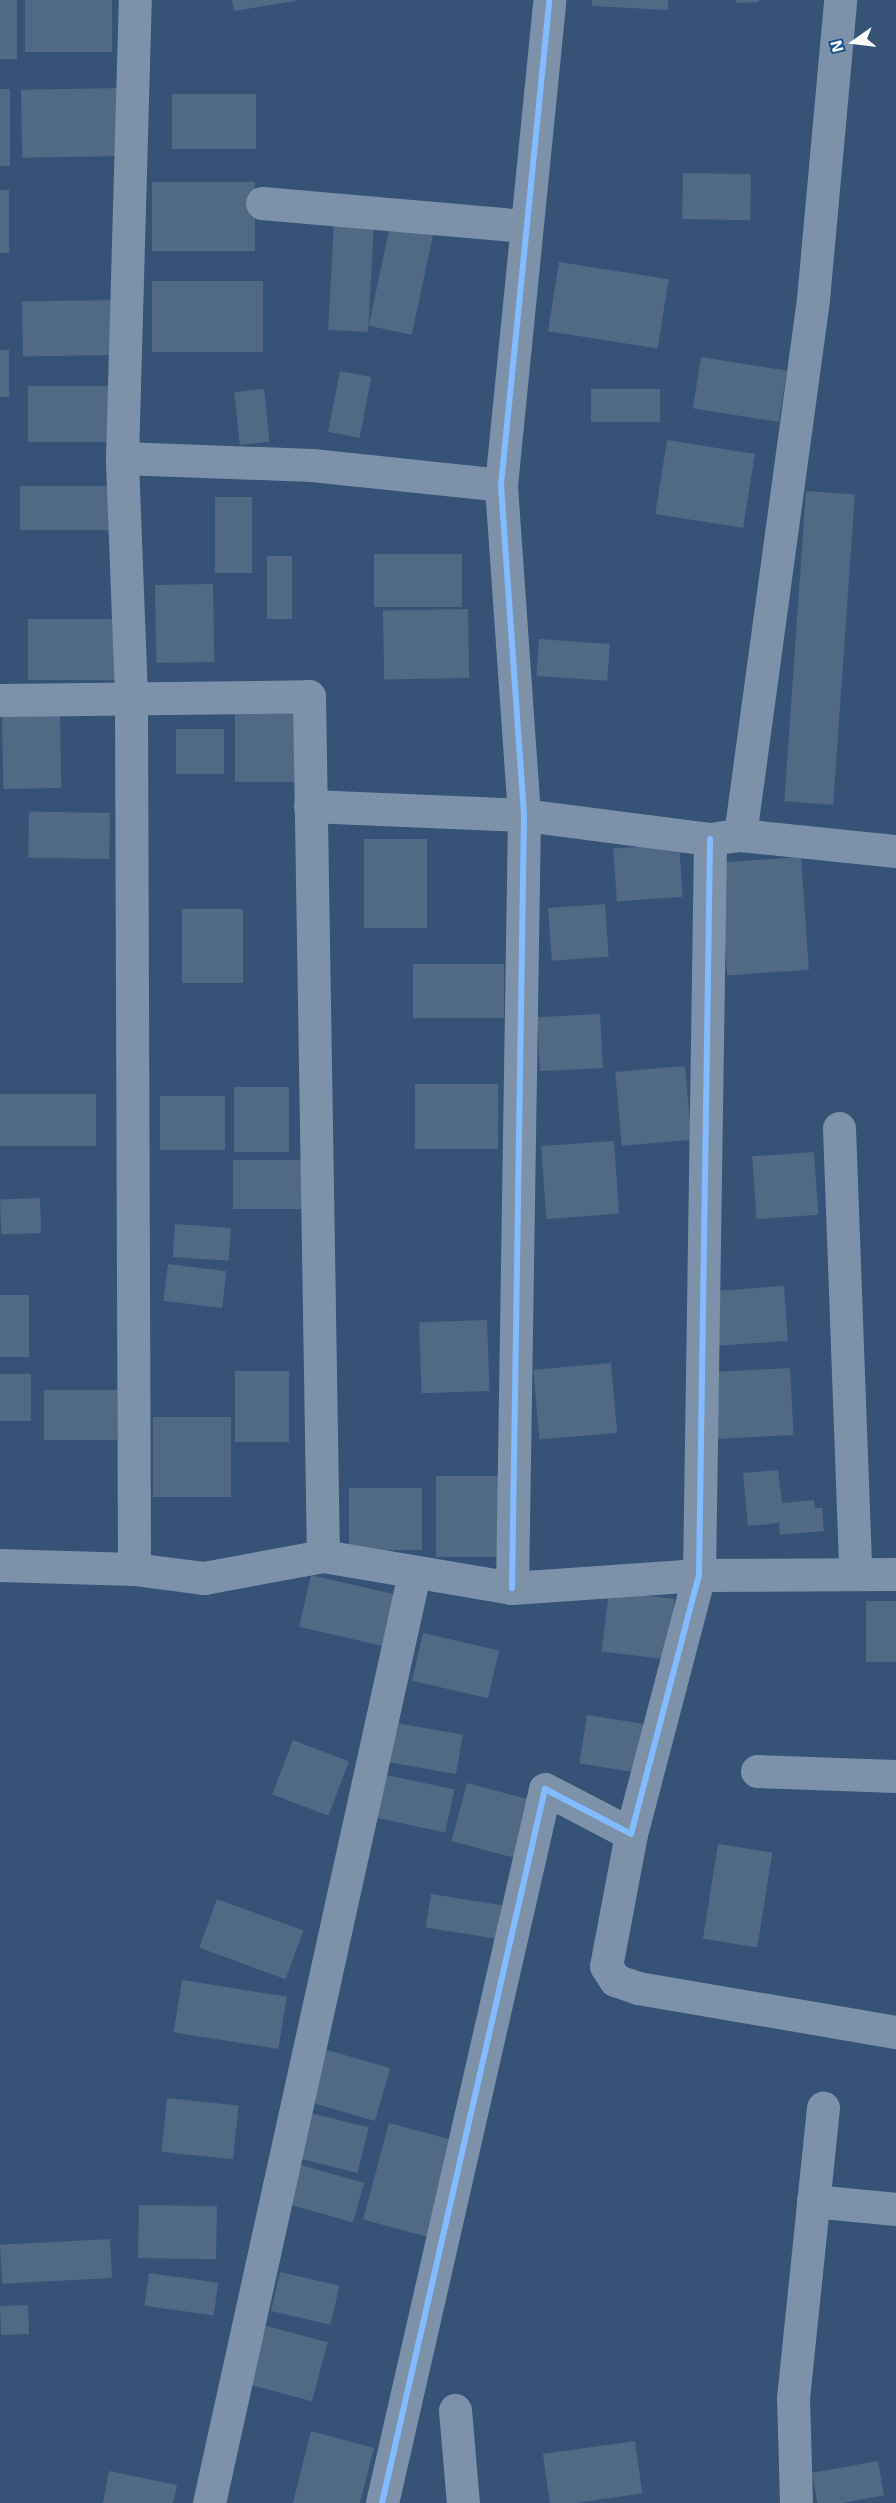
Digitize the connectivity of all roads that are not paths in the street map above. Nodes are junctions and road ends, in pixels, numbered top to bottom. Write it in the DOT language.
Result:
graph roads {
  1 [pos="135,0"];
  2 [pos="549,0"];
  3 [pos="840,0"];
  4 [pos="262,203"];
  5 [pos="526,226"];
  6 [pos="122,458"];
  7 [pos="501,484"];
  8 [pos="131,696"];
  9 [pos="0,700"];
  10 [pos="310,806"];
  11 [pos="524,814"];
  12 [pos="725,837"];
  13 [pos="896,851"];
  14 [pos="839,1128"];
  15 [pos="323,1556"];
  16 [pos="0,1565"];
  17 [pos="134,1569"];
  18 [pos="414,1574"];
  19 [pos="855,1574"];
  20 [pos="896,1574"];
  21 [pos="699,1575"];
  22 [pos="512,1587"];
  23 [pos="757,1771"];
  24 [pos="896,1776"];
  25 [pos="631,1834"];
  26 [pos="896,2032"];
  27 [pos="823,2108"];
  28 [pos="813,2201"];
  29 [pos="896,2209"];
  30 [pos="454,2410"];
  31 [pos="209,2503"];
  32 [pos="382,2503"];
  33 [pos="463,2503"];
  34 [pos="796,2503"];
  1 -- 6 [label="street"];
  2 -- 5 [label="street"];
  3 -- 12 [label="street"];
  4 -- 5 [label="street"];
  5 -- 7 [label="street"];
  6 -- 7 [label="street"];
  6 -- 8 [label="street"];
  7 -- 11 [label="street"];
  8 -- 9 [label="street"];
  8 -- 10 [label="street"];
  8 -- 17 [label="street"];
  10 -- 11 [label="street"];
  10 -- 15 [label="street"];
  11 -- 12 [label="street"];
  11 -- 22 [label="street"];
  12 -- 13 [label="street"];
  12 -- 21 [label="street"];
  14 -- 19 [label="street"];
  15 -- 17 [label="street"];
  15 -- 18 [label="street"];
  16 -- 17 [label="street"];
  18 -- 22 [label="street"];
  18 -- 31 [label="street"];
  19 -- 20 [label="street"];
  19 -- 21 [label="street"];
  21 -- 22 [label="street"];
  21 -- 25 [label="street"];
  23 -- 24 [label="street"];
  25 -- 26 [label="street"];
  25 -- 32 [label="street"];
  27 -- 28 [label="street"];
  28 -- 29 [label="street"];
  28 -- 34 [label="street"];
  30 -- 33 [label="street"];
}
